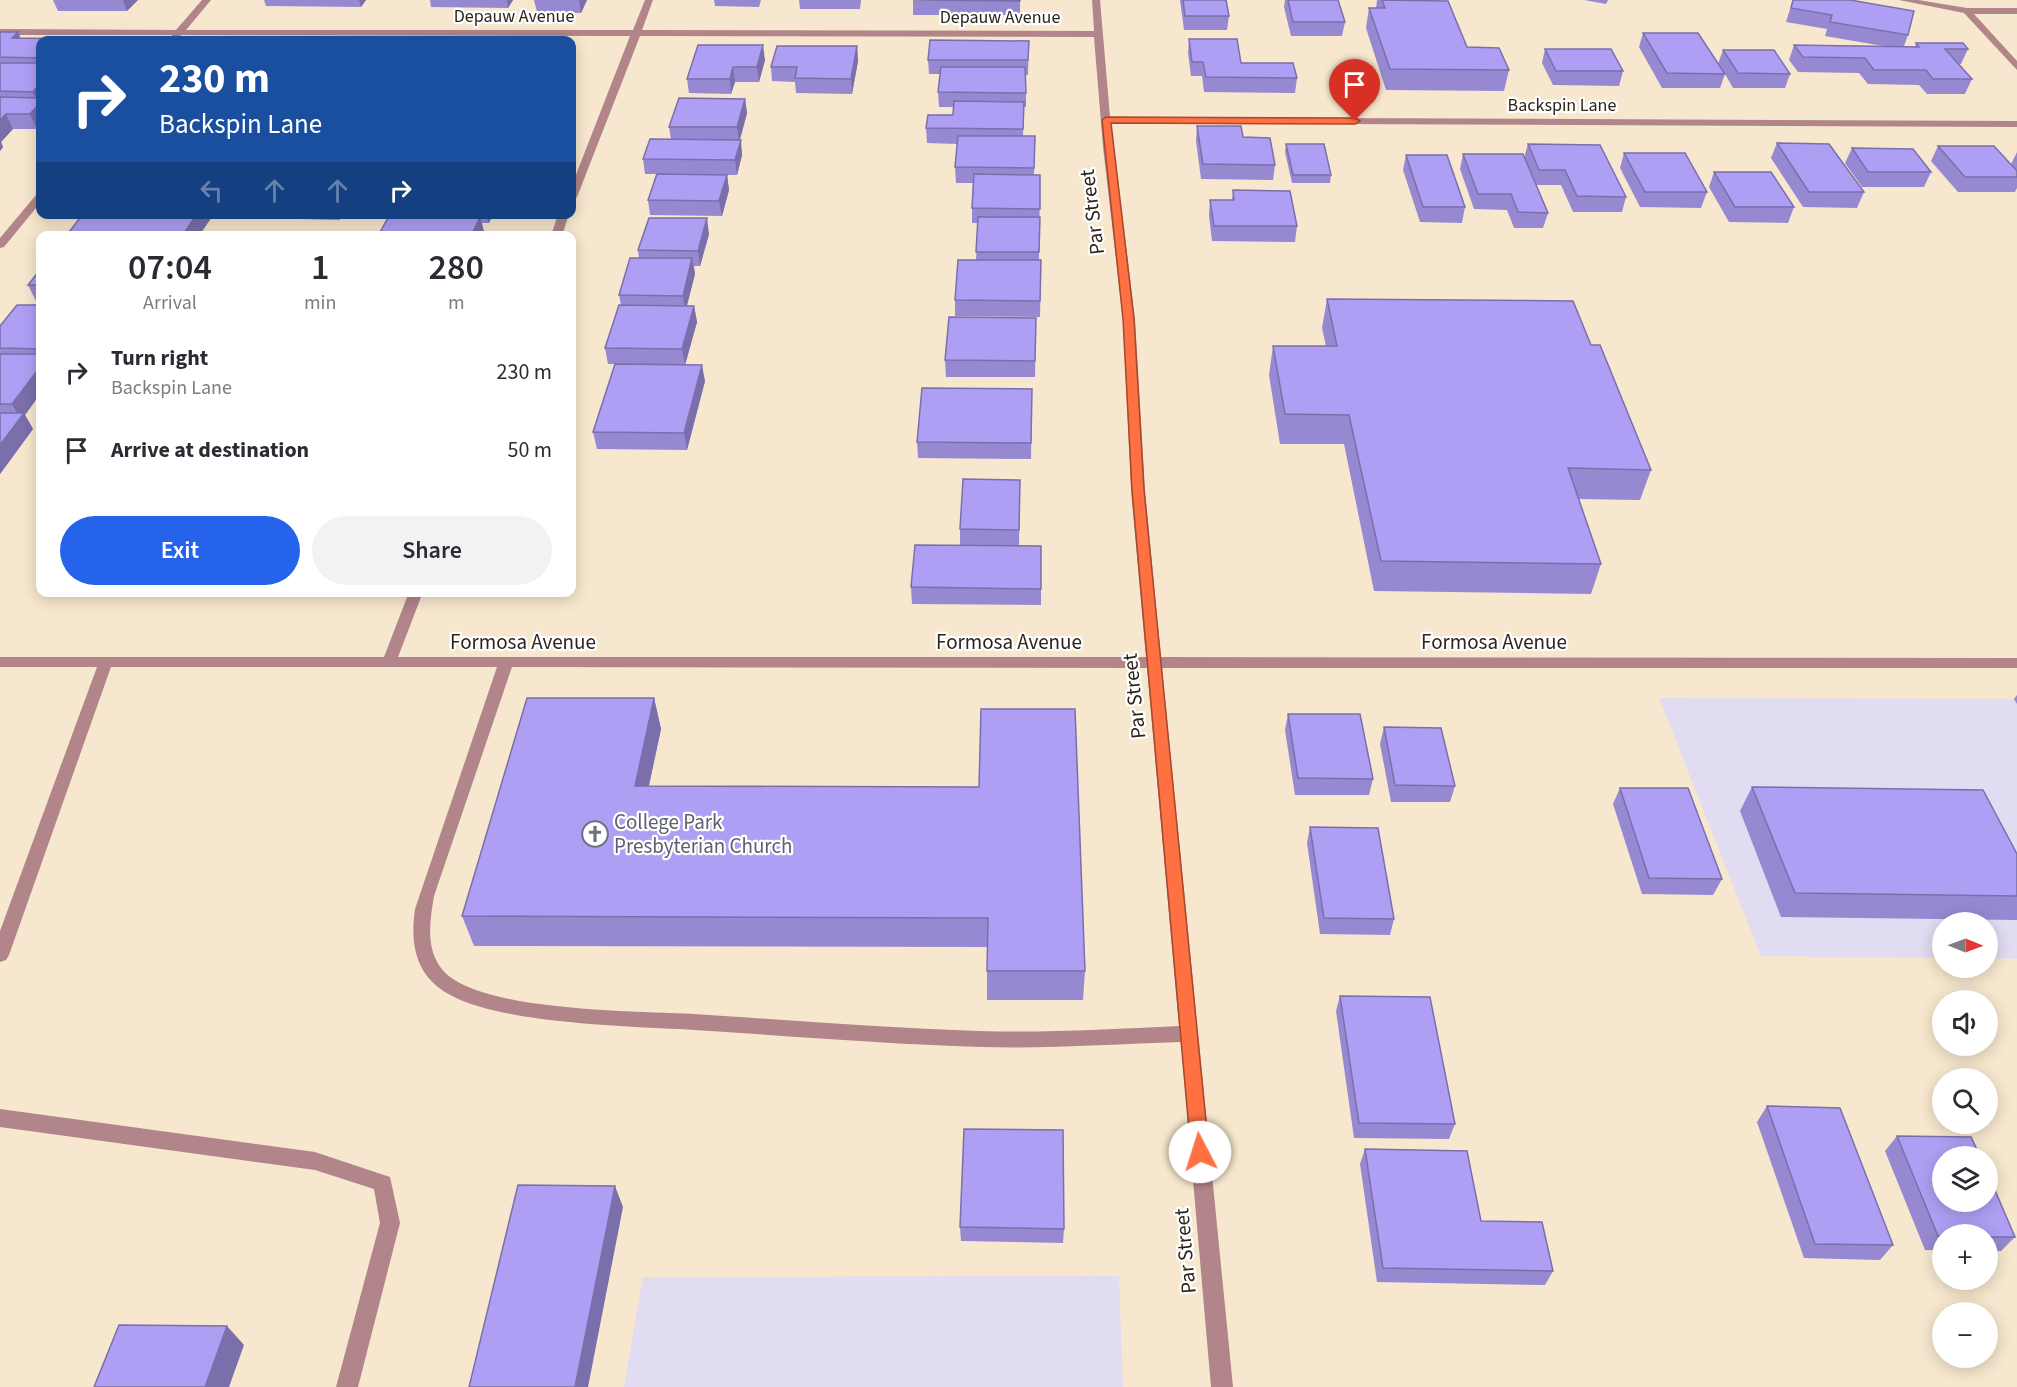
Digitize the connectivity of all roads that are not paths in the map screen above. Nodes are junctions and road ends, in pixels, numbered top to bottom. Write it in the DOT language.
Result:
graph roads {
  1 [pos="207,0"];
  2 [pos="649,0"];
  3 [pos="1096,0"];
  4 [pos="1903,0"];
  5 [pos="1967,11"];
  6 [pos="2017,11"];
  7 [pos="0,32"];
  8 [pos="636,32"];
  9 [pos="1099,34"];
  10 [pos="140,36"];
  11 [pos="176,36"];
  12 [pos="267,36"];
  13 [pos="2017,67"];
  14 [pos="1106,120"];
  15 [pos="2017,124"];
  16 [pos="576,186"];
  17 [pos="36,202"];
  18 [pos="0,245"];
  19 [pos="414,597"];
  20 [pos="0,662"];
  21 [pos="106,662"];
  22 [pos="389,662"];
  23 [pos="506,663"];
  24 [pos="1155,663"];
  25 [pos="2017,663"];
  26 [pos="0,955"];
  27 [pos="1189,1034"];
  28 [pos="0,1118"];
  29 [pos="347,1387"];
  30 [pos="1222,1387"];
  1 -- 11 [label="street"];
  2 -- 8 [label="street"];
  3 -- 9 [label="street, Par Street"];
  4 -- 5 [label="street"];
  5 -- 6 [label="street"];
  5 -- 13 [label="street"];
  7 -- 10 [label="street, Depauw Avenue"];
  8 -- 9 [label="street, Depauw Avenue"];
  8 -- 12 [label="street, Depauw Avenue"];
  8 -- 16 [label="street"];
  9 -- 14 [label="street, Par Street"];
  14 -- 15 [label="street, Backspin Lane"];
  14 -- 24 [label="street, Par Street"];
  17 -- 18 [label="street"];
  19 -- 22 [label="street"];
  20 -- 21 [label="street, Formosa Avenue"];
  21 -- 22 [label="street, Formosa Avenue"];
  21 -- 26 [label="street"];
  22 -- 23 [label="street, Formosa Avenue"];
  23 -- 24 [label="street, Formosa Avenue"];
  23 -- 27 [label="street"];
  24 -- 25 [label="street, Formosa Avenue"];
  24 -- 27 [label="street, Par Street"];
  27 -- 30 [label="street, Par Street"];
  28 -- 29 [label="street"];
}
